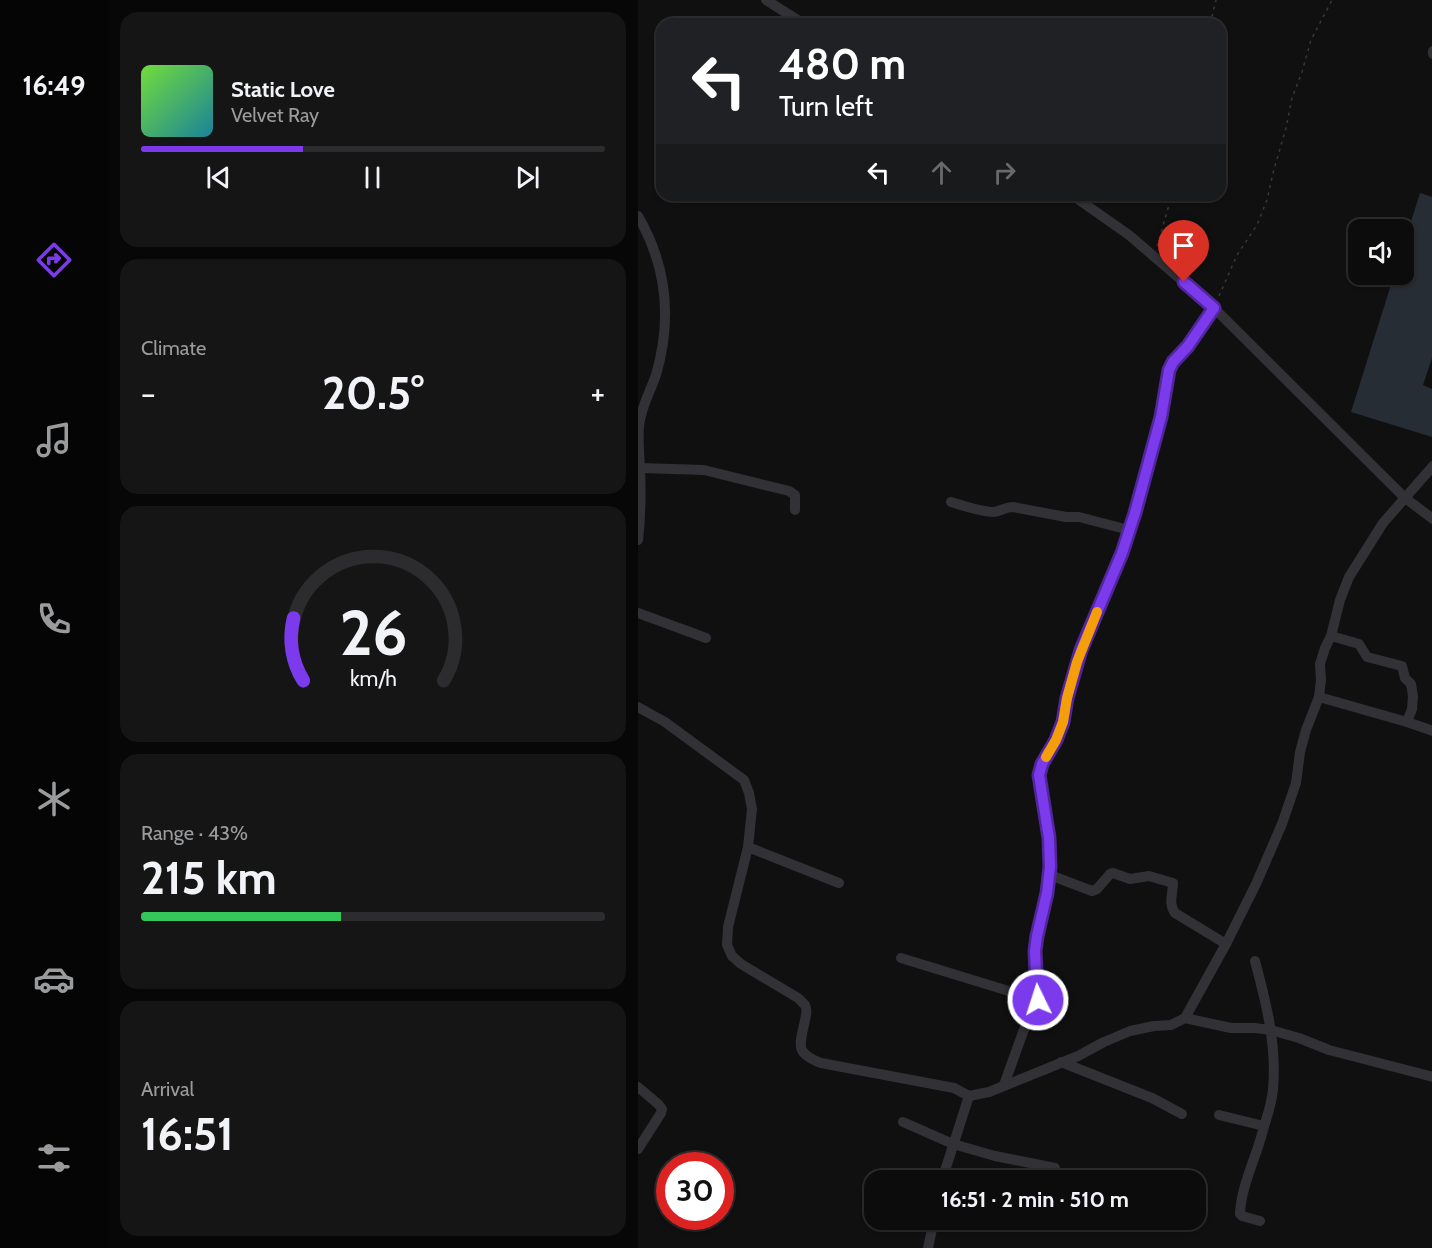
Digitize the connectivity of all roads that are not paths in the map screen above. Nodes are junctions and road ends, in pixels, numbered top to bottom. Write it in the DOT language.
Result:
graph roads {
  1 [pos="766,0"];
  2 [pos="794,18"];
  3 [pos="1080,201"];
  4 [pos="638,216"];
  5 [pos="1214,308"];
  6 [pos="1433,466"];
  7 [pos="640,468"];
  8 [pos="1405,498"];
  9 [pos="951,502"];
  10 [pos="796,510"];
  11 [pos="1433,519"];
  12 [pos="1129,530"];
  13 [pos="638,540"];
  14 [pos="638,613"];
  15 [pos="1331,636"];
  16 [pos="706,638"];
  17 [pos="1319,697"];
  18 [pos="638,707"];
  19 [pos="1407,722"];
  20 [pos="1433,731"];
  21 [pos="748,847"];
  22 [pos="1049,875"];
  23 [pos="839,883"];
  24 [pos="1226,944"];
  25 [pos="901,958"];
  26 [pos="1255,961"];
  27 [pos="1038,1000"];
  28 [pos="1185,1018"];
  29 [pos="1271,1030"];
  30 [pos="1061,1062"];
  31 [pos="1433,1077"];
  32 [pos="1004,1085"];
  33 [pos="638,1087"];
  34 [pos="969,1096"];
  35 [pos="1182,1114"];
  36 [pos="1219,1115"];
  37 [pos="903,1122"];
  38 [pos="1264,1126"];
  39 [pos="953,1144"];
  40 [pos="638,1149"];
  41 [pos="1055,1168"];
  42 [pos="945,1170"];
  43 [pos="1260,1221"];
  44 [pos="932,1230"];
  45 [pos="928,1248"];
  1 -- 2 [label="street"];
  3 -- 5 [label="street"];
  4 -- 7 [label="street"];
  5 -- 8 [label="street"];
  5 -- 12 [label="street"];
  6 -- 8 [label="street"];
  7 -- 10 [label="street"];
  7 -- 13 [label="street"];
  8 -- 11 [label="street"];
  8 -- 15 [label="street"];
  9 -- 12 [label="street"];
  12 -- 22 [label="street"];
  14 -- 16 [label="street"];
  15 -- 17 [label="street"];
  15 -- 19 [label="street"];
  17 -- 19 [label="street"];
  17 -- 24 [label="street"];
  18 -- 21 [label="street"];
  19 -- 20 [label="street"];
  21 -- 23 [label="street"];
  21 -- 34 [label="street"];
  22 -- 24 [label="street"];
  22 -- 27 [label="street"];
  24 -- 28 [label="street"];
  25 -- 27 [label="street"];
  26 -- 29 [label="street"];
  27 -- 32 [label="street"];
  28 -- 29 [label="street"];
  28 -- 30 [label="street"];
  29 -- 31 [label="street"];
  29 -- 38 [label="street"];
  30 -- 32 [label="street"];
  30 -- 35 [label="street"];
  32 -- 34 [label="street"];
  33 -- 40 [label="street"];
  34 -- 39 [label="street"];
  36 -- 38 [label="street"];
  37 -- 39 [label="street"];
  38 -- 43 [label="street"];
  39 -- 41 [label="street"];
  39 -- 42 [label="street"];
  44 -- 45 [label="street"];
}
